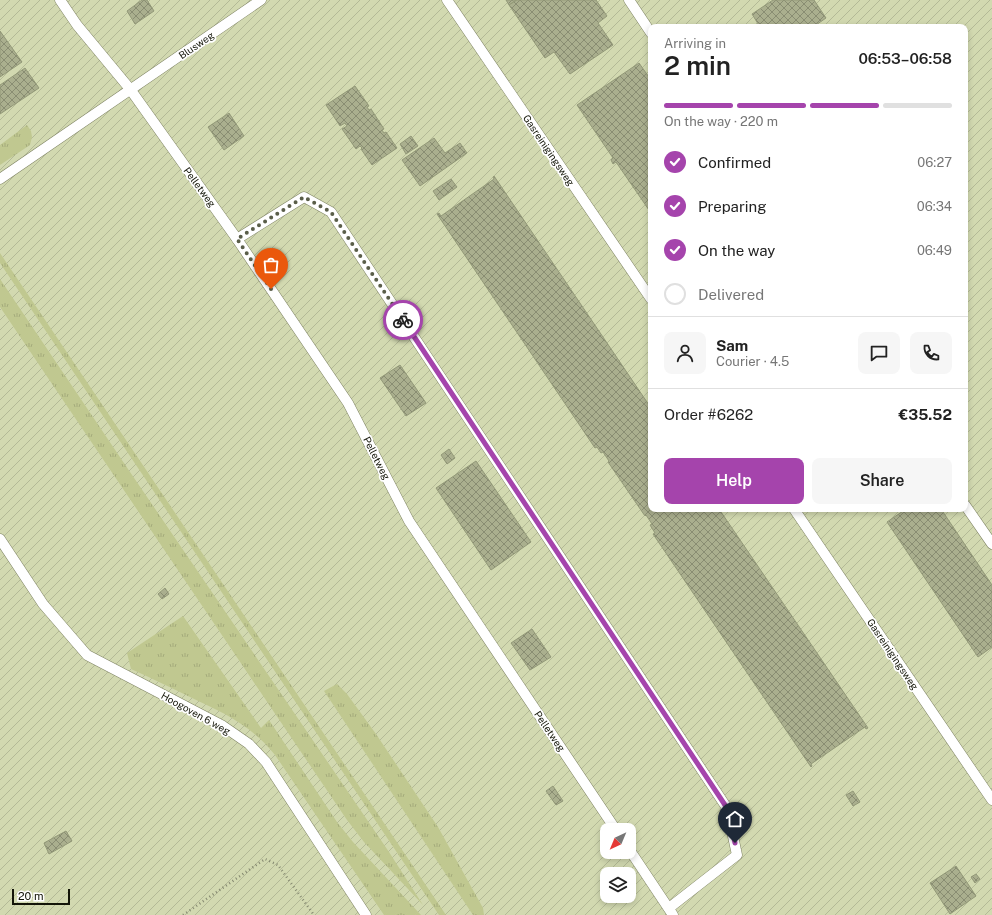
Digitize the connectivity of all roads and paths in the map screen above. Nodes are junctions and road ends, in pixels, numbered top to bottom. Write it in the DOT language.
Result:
graph roads {
  1 [pos="60,0"];
  2 [pos="261,0"];
  3 [pos="447,0"];
  4 [pos="629,0"];
  5 [pos="648,28"];
  6 [pos="130,89"];
  7 [pos="0,179"];
  8 [pos="237,239"];
  9 [pos="648,295"];
  10 [pos="968,509"];
  11 [pos="796,512"];
  12 [pos="0,538"];
  13 [pos="992,544"];
  14 [pos="992,800"];
  15 [pos="611,823"];
  16 [pos="636,859"];
  17 [pos="671,911"];
  18 [pos="183,915"];
  19 [pos="314,915"];
  20 [pos="366,915"];
  1 -- 6 [label="lane, Pelletweg"];
  2 -- 6 [label="lane, Blusweg"];
  3 -- 9 [label="lane, Gasreinigingsweg"];
  4 -- 5 [label="lane"];
  6 -- 7 [label="lane, Blusweg"];
  6 -- 8 [label="lane, Pelletweg"];
  8 -- 15 [label="lane, Pelletweg"];
  8 -- 17 [label="lane"];
  10 -- 13 [label="lane"];
  11 -- 14 [label="lane, Gasreinigingsweg"];
  12 -- 20 [label="lane, Hoogoven 6 weg"];
  16 -- 17 [label="lane"];
  18 -- 19 [label="path"];
}
